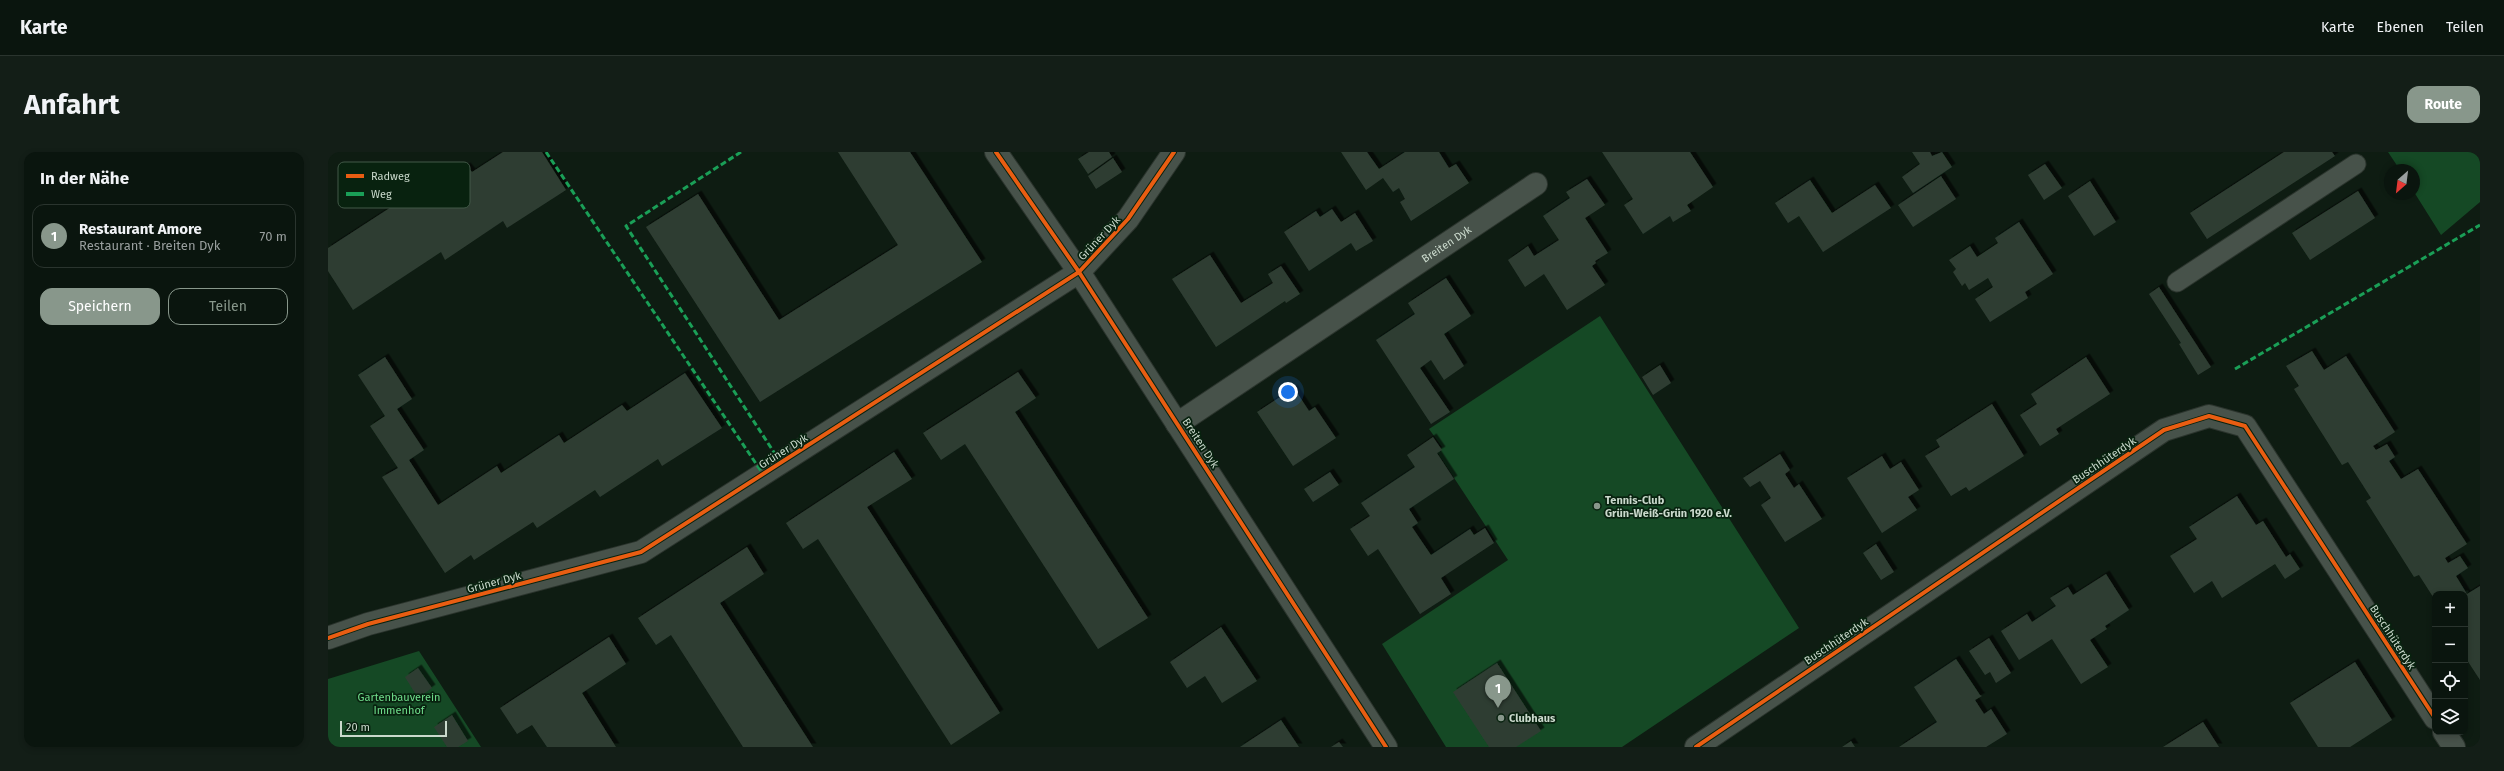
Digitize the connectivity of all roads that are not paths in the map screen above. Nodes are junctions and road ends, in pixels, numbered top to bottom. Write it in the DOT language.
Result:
graph roads {
  1 [pos="996,152"];
  2 [pos="1174,152"];
  3 [pos="2356,164"];
  4 [pos="1536,184"];
  5 [pos="1079,272"];
  6 [pos="2177,282"];
  7 [pos="1177,424"];
  8 [pos="328,638"];
  9 [pos="2432,713"];
  10 [pos="2446,735"];
  11 [pos="1386,747"];
  12 [pos="1696,747"];
  13 [pos="2454,747"];
  1 -- 5 [label="street, Breiten Dyk"];
  2 -- 5 [label="street, Grüner Dyk"];
  3 -- 6 [label="lane"];
  4 -- 7 [label="street, Breiten Dyk"];
  5 -- 7 [label="street, Breiten Dyk"];
  5 -- 8 [label="street, Grüner Dyk"];
  7 -- 11 [label="street, Breiten Dyk"];
  9 -- 12 [label="street, Buschhüterdyk"];
  10 -- 13 [label="street"];
}
